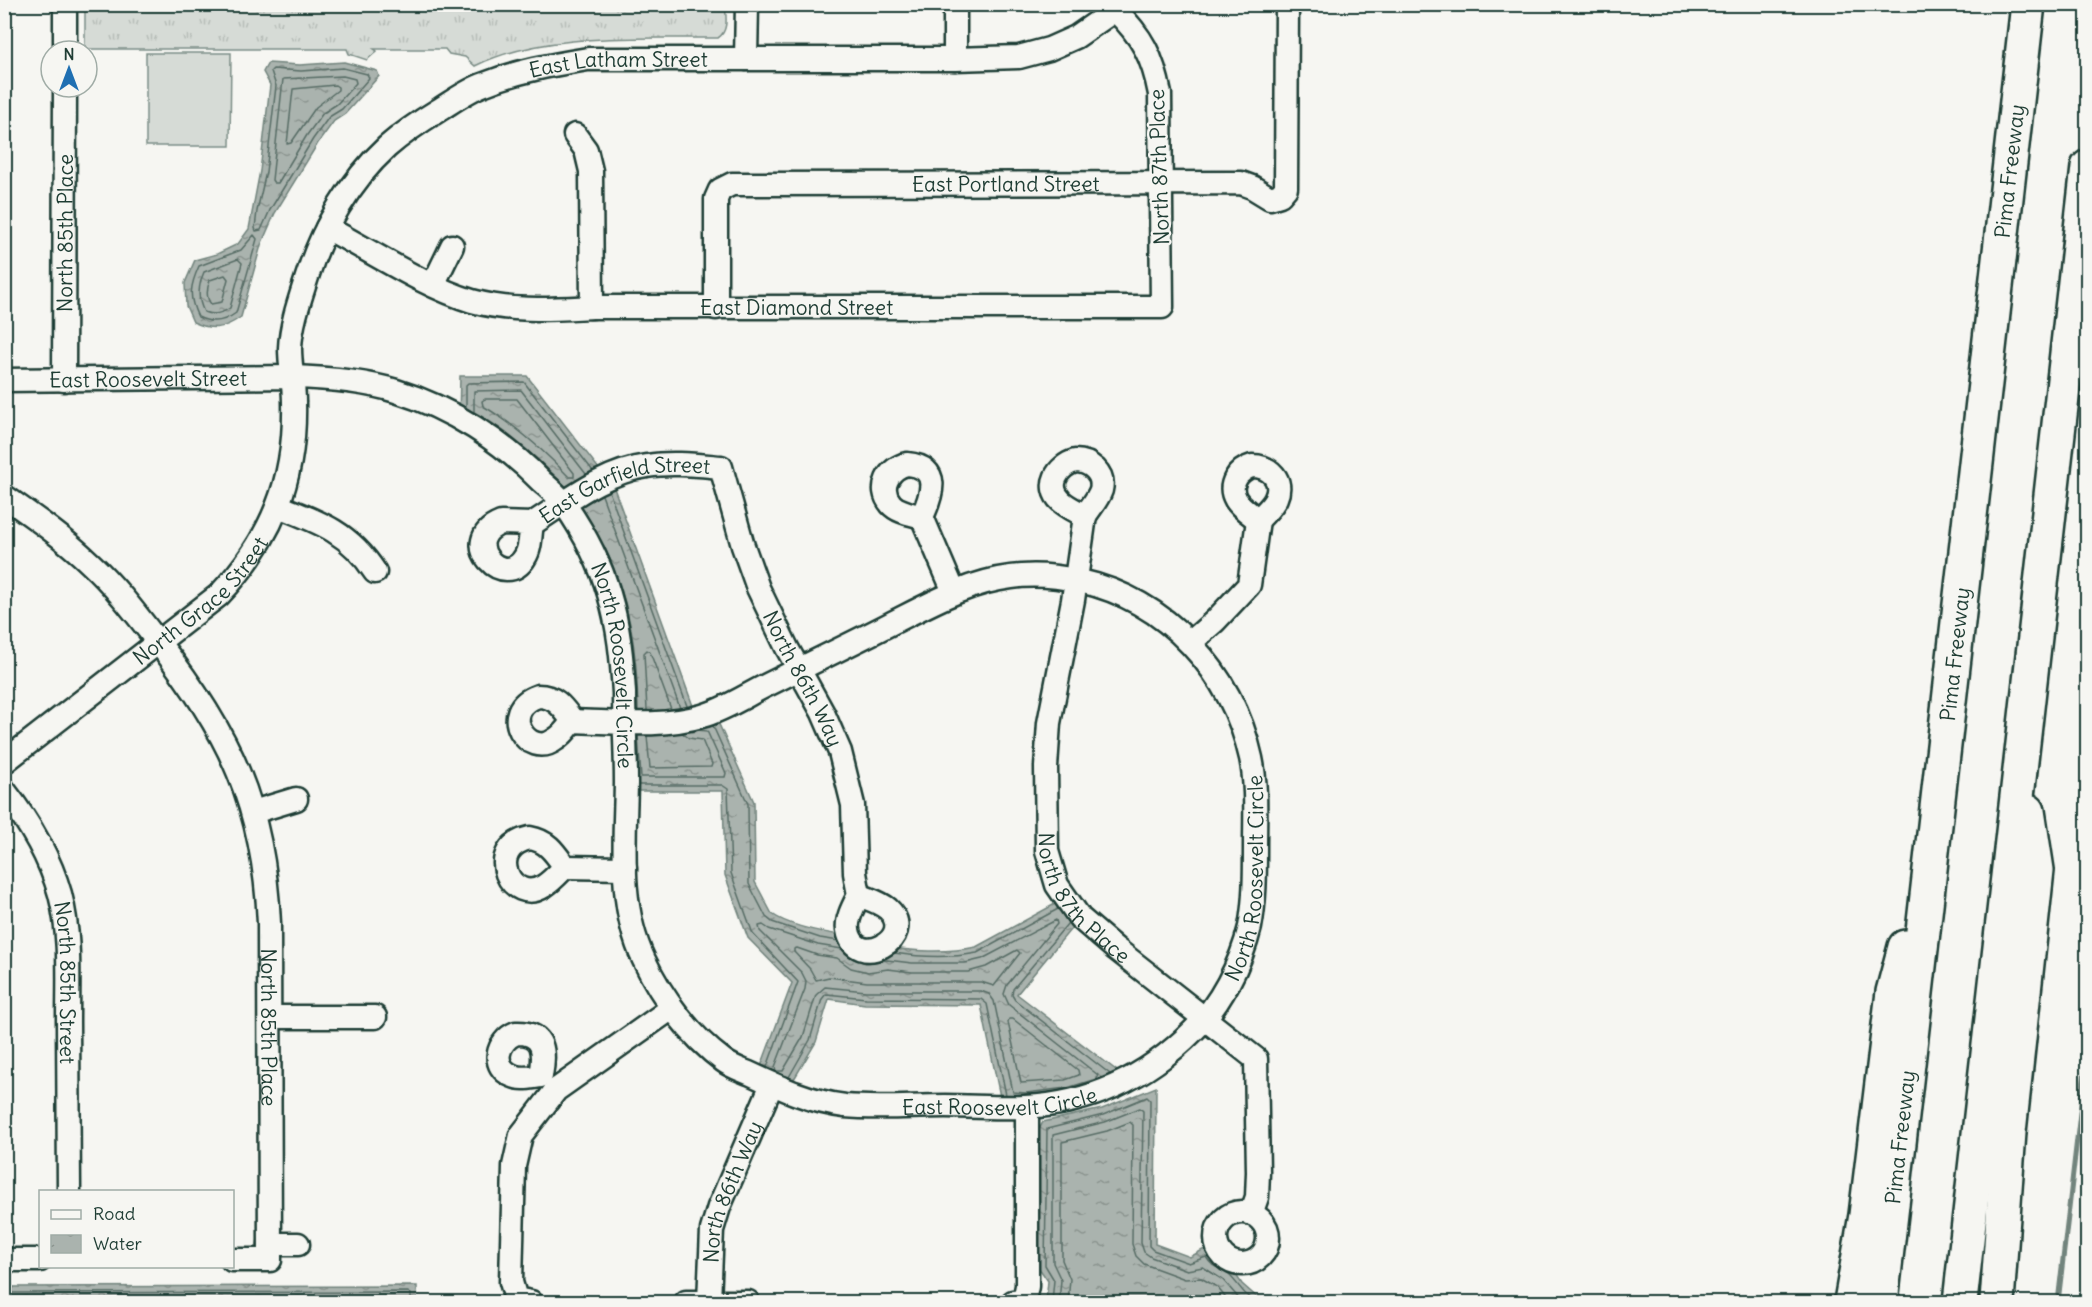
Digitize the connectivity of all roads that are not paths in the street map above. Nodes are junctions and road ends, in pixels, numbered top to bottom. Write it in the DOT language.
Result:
graph roads {
  1 [pos="65,4"];
  2 [pos="747,4"];
  3 [pos="955,4"];
  4 [pos="1287,4"];
  5 [pos="2028,4"];
  6 [pos="1117,8"];
  7 [pos="65,39"];
  8 [pos="746,59"];
  9 [pos="955,59"];
  10 [pos="64,99"];
  11 [pos="575,135"];
  12 [pos="2088,167"];
  13 [pos="1162,183"];
  14 [pos="327,228"];
  15 [pos="452,246"];
  16 [pos="433,285"];
  17 [pos="2088,290"];
  18 [pos="592,308"];
  19 [pos="716,308"];
  20 [pos="1162,308"];
  21 [pos="2068,339"];
  22 [pos="292,377"];
  23 [pos="4,380"];
  24 [pos="64,380"];
  25 [pos="721,467"];
  26 [pos="4,496"];
  27 [pos="564,503"];
  28 [pos="278,506"];
  29 [pos="1085,516"];
  30 [pos="922,517"];
  31 [pos="1258,520"];
  32 [pos="532,524"];
  33 [pos="375,572"];
  34 [pos="1076,580"];
  35 [pos="954,592"];
  36 [pos="159,642"];
  37 [pos="1191,642"];
  38 [pos="799,669"];
  39 [pos="573,721"];
  40 [pos="625,722"];
  41 [pos="4,762"];
  42 [pos="2021,768"];
  43 [pos="4,790"];
  44 [pos="296,799"];
  45 [pos="253,812"];
  46 [pos="1931,855"];
  47 [pos="565,867"];
  48 [pos="625,868"];
  49 [pos="858,895"];
  50 [pos="672,1008"];
  51 [pos="270,1017"];
  52 [pos="375,1017"];
  53 [pos="1204,1019"];
  54 [pos="772,1084"];
  55 [pos="1026,1107"];
  56 [pos="69,1190"];
  57 [pos="1251,1214"];
  58 [pos="298,1244"];
  59 [pos="270,1252"];
  60 [pos="4,1260"];
  61 [pos="39,1260"];
  62 [pos="234,1260"];
  63 [pos="524,1301"];
  64 [pos="686,1302"];
  65 [pos="709,1302"];
  66 [pos="748,1302"];
  67 [pos="1019,1302"];
  68 [pos="1851,1302"];
  69 [pos="1881,1302"];
  70 [pos="1960,1302"];
  71 [pos="1997,1302"];
  1 -- 7 [label="street"];
  2 -- 8 [label="street"];
  3 -- 9 [label="street"];
  4 -- 13 [label="street, East Portland Street"];
  5 -- 46 [label="highway, Pima Freeway"];
  6 -- 9 [label="street, East Latham Street"];
  6 -- 13 [label="street, North 87th Place"];
  8 -- 9 [label="street, East Latham Street"];
  8 -- 14 [label="street, East Latham Street"];
  10 -- 24 [label="street, North 85th Place"];
  11 -- 18 [label="street"];
  12 -- 21 [label="highway"];
  13 -- 19 [label="street, East Portland Street"];
  13 -- 20 [label="street, North 87th Place"];
  14 -- 16 [label="street, East Diamond Street"];
  14 -- 22 [label="street, East Latham Street"];
  15 -- 16 [label="street"];
  16 -- 18 [label="street, East Diamond Street"];
  17 -- 21 [label="highway"];
  18 -- 19 [label="street, East Diamond Street"];
  19 -- 20 [label="street, East Diamond Street"];
  21 -- 42 [label="highway"];
  22 -- 24 [label="street, East Roosevelt Street"];
  22 -- 27 [label="street, North Roosevelt Circle"];
  22 -- 28 [label="street, North Grace Street"];
  23 -- 24 [label="street, East Roosevelt Street"];
  25 -- 27 [label="street, East Garfield Street"];
  25 -- 38 [label="street, North 86th Way"];
  26 -- 36 [label="street, North 85th Place"];
  27 -- 32 [label="street, East Garfield Street"];
  27 -- 40 [label="street, North Roosevelt Circle"];
  28 -- 33 [label="street"];
  28 -- 36 [label="street, North Grace Street"];
  29 -- 34 [label="street, North 87th Place"];
  30 -- 35 [label="street"];
  31 -- 37 [label="street"];
  34 -- 35 [label="street, North Roosevelt Circle"];
  34 -- 37 [label="street, North Roosevelt Circle"];
  34 -- 53 [label="street, North 87th Place"];
  35 -- 38 [label="street"];
  36 -- 41 [label="street, North Grace Street"];
  36 -- 45 [label="street, North 85th Place"];
  37 -- 53 [label="street, North Roosevelt Circle"];
  38 -- 40 [label="street"];
  38 -- 49 [label="street, North 86th Way"];
  39 -- 40 [label="street"];
  40 -- 48 [label="street, North Roosevelt Circle"];
  42 -- 70 [label="highway"];
  42 -- 71 [label="highway"];
  43 -- 56 [label="street, North 85th Street"];
  44 -- 45 [label="street"];
  45 -- 51 [label="street, North 85th Place"];
  46 -- 68 [label="highway"];
  46 -- 69 [label="highway, Pima Freeway"];
  47 -- 48 [label="street"];
  48 -- 50 [label="street, North Roosevelt Circle"];
  50 -- 54 [label="street, North Roosevelt Circle"];
  50 -- 63 [label="street"];
  51 -- 52 [label="street"];
  51 -- 59 [label="street, North 85th Place"];
  53 -- 55 [label="street, East Roosevelt Circle"];
  53 -- 57 [label="street, North 87th Place"];
  54 -- 55 [label="street, East Roosevelt Circle"];
  54 -- 65 [label="street, North 86th Way"];
  55 -- 67 [label="street"];
  58 -- 59 [label="street"];
  59 -- 62 [label="street"];
  60 -- 61 [label="street"];
  64 -- 65 [label="street"];
  65 -- 66 [label="street"];
}
